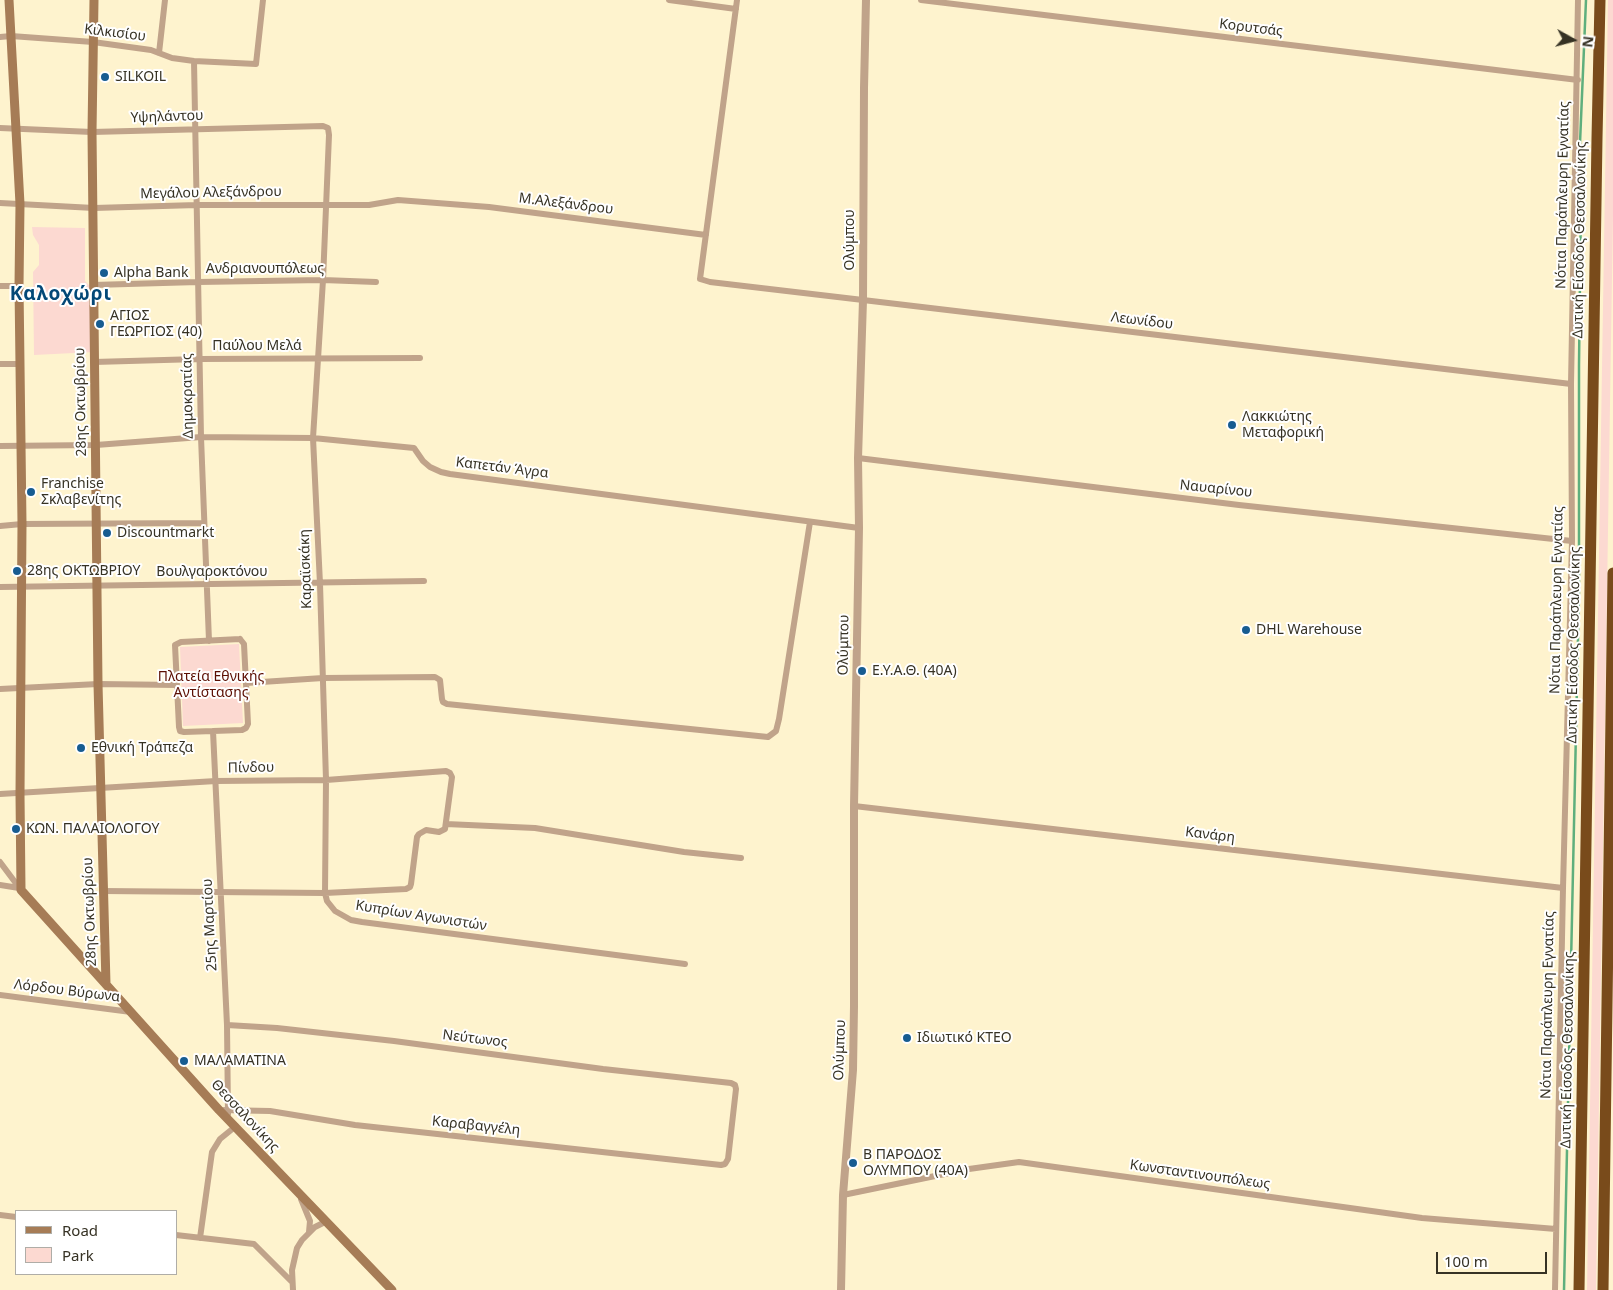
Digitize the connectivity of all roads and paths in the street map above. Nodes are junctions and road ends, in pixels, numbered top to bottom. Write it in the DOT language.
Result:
graph roads {
  1 [pos="8,0"];
  2 [pos="94,0"];
  3 [pos="165,0"];
  4 [pos="263,0"];
  5 [pos="669,0"];
  6 [pos="737,0"];
  7 [pos="866,0"];
  8 [pos="921,0"];
  9 [pos="1578,0"];
  10 [pos="1600,0"];
  11 [pos="736,9"];
  12 [pos="11,36"];
  13 [pos="0,37"];
  14 [pos="93,42"];
  15 [pos="159,53"];
  16 [pos="194,61"];
  17 [pos="1578,80"];
  18 [pos="0,128"];
  19 [pos="15,129"];
  20 [pos="196,129"];
  21 [pos="92,132"];
  22 [pos="329,135"];
  23 [pos="421,201"];
  24 [pos="0,203"];
  25 [pos="20,204"];
  26 [pos="326,204"];
  27 [pos="197,205"];
  28 [pos="94,208"];
  29 [pos="706,235"];
  30 [pos="323,280"];
  31 [pos="198,282"];
  32 [pos="376,282"];
  33 [pos="94,285"];
  34 [pos="0,286"];
  35 [pos="19,286"];
  36 [pos="862,300"];
  37 [pos="420,358"];
  38 [pos="199,359"];
  39 [pos="317,359"];
  40 [pos="94,362"];
  41 [pos="0,364"];
  42 [pos="20,364"];
  43 [pos="1571,384"];
  44 [pos="201,437"];
  45 [pos="313,438"];
  46 [pos="21,445"];
  47 [pos="96,445"];
  48 [pos="0,446"];
  49 [pos="858,458"];
  50 [pos="810,522"];
  51 [pos="204,523"];
  52 [pos="22,524"];
  53 [pos="96,524"];
  54 [pos="0,526"];
  55 [pos="859,528"];
  56 [pos="1572,541"];
  57 [pos="1613,573"];
  58 [pos="424,581"];
  59 [pos="320,584"];
  60 [pos="97,585"];
  61 [pos="207,585"];
  62 [pos="22,586"];
  63 [pos="0,587"];
  64 [pos="209,641"];
  65 [pos="323,678"];
  66 [pos="246,683"];
  67 [pos="98,684"];
  68 [pos="176,685"];
  69 [pos="21,688"];
  70 [pos="0,689"];
  71 [pos="214,731"];
  72 [pos="326,780"];
  73 [pos="216,781"];
  74 [pos="100,787"];
  75 [pos="0,794"];
  76 [pos="20,794"];
  77 [pos="854,806"];
  78 [pos="446,824"];
  79 [pos="742,858"];
  80 [pos="0,862"];
  81 [pos="0,885"];
  82 [pos="1563,888"];
  83 [pos="20,889"];
  84 [pos="103,891"];
  85 [pos="221,892"];
  86 [pos="325,894"];
  87 [pos="686,964"];
  88 [pos="106,984"];
  89 [pos="0,995"];
  90 [pos="131,1012"];
  91 [pos="227,1026"];
  92 [pos="225,1112"];
  93 [pos="236,1126"];
  94 [pos="728,1159"];
  95 [pos="298,1192"];
  96 [pos="843,1196"];
  97 [pos="0,1215"];
  98 [pos="15,1217"];
  99 [pos="327,1221"];
  100 [pos="1556,1229"];
  101 [pos="308,1233"];
  102 [pos="178,1235"];
  103 [pos="200,1238"];
  104 [pos="292,1282"];
  105 [pos="292,1290"];
  106 [pos="392,1290"];
  107 [pos="841,1290"];
  108 [pos="1555,1290"];
  109 [pos="1579,1290"];
  110 [pos="1603,1290"];
  1 -- 12 [label="main road"];
  2 -- 14 [label="main road, 28ης Οκτωβρίου"];
  3 -- 15 [label="street"];
  4 -- 16 [label="street, Κιλκισίου"];
  5 -- 11 [label="street"];
  6 -- 11 [label="street"];
  7 -- 36 [label="street, Ολύμπου"];
  8 -- 17 [label="street, Κορυτσάς"];
  9 -- 17 [label="street, Νότια Παράπλευρη Εγνατίας"];
  10 -- 109 [label="highway, Δυτική Είσοδος Θεσσαλονίκης"];
  11 -- 29 [label="street"];
  12 -- 13 [label="street, Κιλκισίου"];
  12 -- 14 [label="street, Κιλκισίου"];
  12 -- 19 [label="main road"];
  14 -- 15 [label="street, Κιλκισίου"];
  14 -- 21 [label="main road, 28ης Οκτωβρίου"];
  15 -- 16 [label="street, Κιλκισίου"];
  16 -- 20 [label="street, Δημοκρατίας"];
  17 -- 43 [label="street, Νότια Παράπλευρη Εγνατίας"];
  18 -- 19 [label="street, Υψηλάντου"];
  19 -- 21 [label="street, Υψηλάντου"];
  19 -- 25 [label="main road"];
  20 -- 21 [label="street, Υψηλάντου"];
  20 -- 22 [label="street, Υψηλάντου"];
  20 -- 27 [label="street, Δημοκρατίας"];
  21 -- 28 [label="main road, 28ης Οκτωβρίου"];
  22 -- 26 [label="street, Καραϊσκάκη"];
  23 -- 26 [label="street, Μεγάλου Αλεξάνδρου"];
  23 -- 29 [label="street, Μ.Αλεξάνδρου"];
  24 -- 25 [label="street, Μεγάλου Αλεξάνδρου"];
  25 -- 28 [label="street, Μεγάλου Αλεξάνδρου"];
  25 -- 35 [label="main road"];
  26 -- 27 [label="street, Μεγάλου Αλεξάνδρου"];
  26 -- 30 [label="street, Καραϊσκάκη"];
  27 -- 28 [label="street, Μεγάλου Αλεξάνδρου"];
  27 -- 31 [label="street, Δημοκρατίας"];
  28 -- 33 [label="main road, 28ης Οκτωβρίου"];
  29 -- 36 [label="street, Λεωνίδου"];
  30 -- 31 [label="street, Ανδριανουπόλεως"];
  30 -- 32 [label="street, Ανδριανουπόλεως"];
  30 -- 39 [label="street, Καραϊσκάκη"];
  31 -- 33 [label="street, Ανδριανουπόλεως"];
  31 -- 38 [label="street, Δημοκρατίας"];
  33 -- 40 [label="main road, 28ης Οκτωβρίου"];
  34 -- 35 [label="street"];
  35 -- 42 [label="main road"];
  36 -- 43 [label="street, Λεωνίδου"];
  36 -- 49 [label="street, Ολύμπου"];
  37 -- 39 [label="street, Παύλου Μελά"];
  38 -- 39 [label="street, Παύλου Μελά"];
  38 -- 40 [label="street, Παύλου Μελά"];
  38 -- 44 [label="street, Δημοκρατίας"];
  39 -- 45 [label="street, Καραϊσκάκη"];
  40 -- 47 [label="main road, 28ης Οκτωβρίου"];
  41 -- 42 [label="street"];
  42 -- 46 [label="main road"];
  43 -- 56 [label="street, Νότια Παράπλευρη Εγνατίας"];
  44 -- 45 [label="street, Καπετάν Άγρα"];
  44 -- 47 [label="street, Καπετάν Άγρα"];
  44 -- 51 [label="street, Δημοκρατίας"];
  45 -- 50 [label="street, Καπετάν Άγρα"];
  45 -- 59 [label="street, Καραϊσκάκη"];
  46 -- 47 [label="street, Καπετάν Άγρα"];
  46 -- 48 [label="street, Καπετάν Άγρα"];
  46 -- 52 [label="main road"];
  47 -- 53 [label="main road, 28ης Οκτωβρίου"];
  49 -- 55 [label="street, Ολύμπου"];
  49 -- 56 [label="street, Ναυαρίνου"];
  50 -- 55 [label="street, Καπετάν Άγρα"];
  50 -- 65 [label="street"];
  51 -- 53 [label="street"];
  51 -- 61 [label="street, Δημοκρατίας"];
  52 -- 53 [label="street"];
  52 -- 54 [label="street"];
  52 -- 62 [label="main road"];
  53 -- 60 [label="main road, 28ης Οκτωβρίου"];
  55 -- 77 [label="street, Ολύμπου"];
  56 -- 82 [label="street, Νότια Παράπλευρη Εγνατίας"];
  57 -- 110 [label="highway"];
  58 -- 59 [label="street, Βουλγαροκτόνου"];
  59 -- 61 [label="street, Βουλγαροκτόνου"];
  59 -- 65 [label="street, Καραϊσκάκη"];
  60 -- 61 [label="street, Βουλγαροκτόνου"];
  60 -- 62 [label="street, Βουλγαροκτόνου"];
  60 -- 67 [label="main road, 28ης Οκτωβρίου"];
  61 -- 64 [label="street, Δημοκρατίας"];
  62 -- 63 [label="street, Βουλγαροκτόνου"];
  62 -- 69 [label="main road"];
  64 -- 66 [label="street"];
  64 -- 68 [label="street"];
  65 -- 66 [label="street"];
  65 -- 72 [label="street, Καραϊσκάκη"];
  66 -- 71 [label="street"];
  67 -- 68 [label="street"];
  67 -- 69 [label="street"];
  67 -- 74 [label="main road, 28ης Οκτωβρίου"];
  68 -- 71 [label="street"];
  69 -- 70 [label="street"];
  69 -- 76 [label="main road"];
  71 -- 73 [label="street, 25ης Μαρτίου"];
  72 -- 73 [label="street, Πίνδου"];
  72 -- 78 [label="street, Πίνδου"];
  72 -- 86 [label="street, Καραϊσκάκη"];
  73 -- 74 [label="street, Πίνδου"];
  73 -- 85 [label="street, 25ης Μαρτίου"];
  74 -- 76 [label="street, Πίνδου"];
  74 -- 84 [label="main road, 28ης Οκτωβρίου"];
  75 -- 76 [label="street, Πίνδου"];
  76 -- 83 [label="main road"];
  77 -- 82 [label="street, Κανάρη"];
  77 -- 96 [label="street, Ολύμπου"];
  78 -- 79 [label="street"];
  78 -- 86 [label="street"];
  80 -- 83 [label="street"];
  81 -- 83 [label="street"];
  82 -- 100 [label="street, Νότια Παράπλευρη Εγνατίας"];
  83 -- 88 [label="main road, Θεσσαλονίκης"];
  84 -- 85 [label="street"];
  84 -- 88 [label="main road, 28ης Οκτωβρίου"];
  85 -- 86 [label="street"];
  85 -- 91 [label="street, 25ης Μαρτίου"];
  86 -- 87 [label="street, Κυπρίων Αγωνιστών"];
  88 -- 90 [label="main road, Θεσσαλονίκης"];
  89 -- 90 [label="street, Λόρδου Βύρωνα"];
  90 -- 92 [label="main road, Θεσσαλονίκης"];
  91 -- 92 [label="street, 25ης Μαρτίου"];
  91 -- 94 [label="street, Νεύτωνος"];
  92 -- 93 [label="main road, Θεσσαλονίκης"];
  92 -- 94 [label="street, Καραβαγγέλη"];
  93 -- 95 [label="main road, Θεσσαλονίκης"];
  93 -- 103 [label="street"];
  95 -- 99 [label="main road, Θεσσαλονίκης"];
  95 -- 101 [label="street"];
  96 -- 100 [label="street, Κωνσταντινουπόλεως"];
  96 -- 107 [label="street, Ολύμπου"];
  97 -- 98 [label="street"];
  99 -- 101 [label="street"];
  99 -- 106 [label="main road, Θεσσαλονίκης"];
  100 -- 108 [label="street, Νότια Παράπλευρη Εγνατίας"];
  101 -- 104 [label="street"];
  102 -- 103 [label="street"];
  103 -- 104 [label="street"];
  104 -- 105 [label="street"];
}
